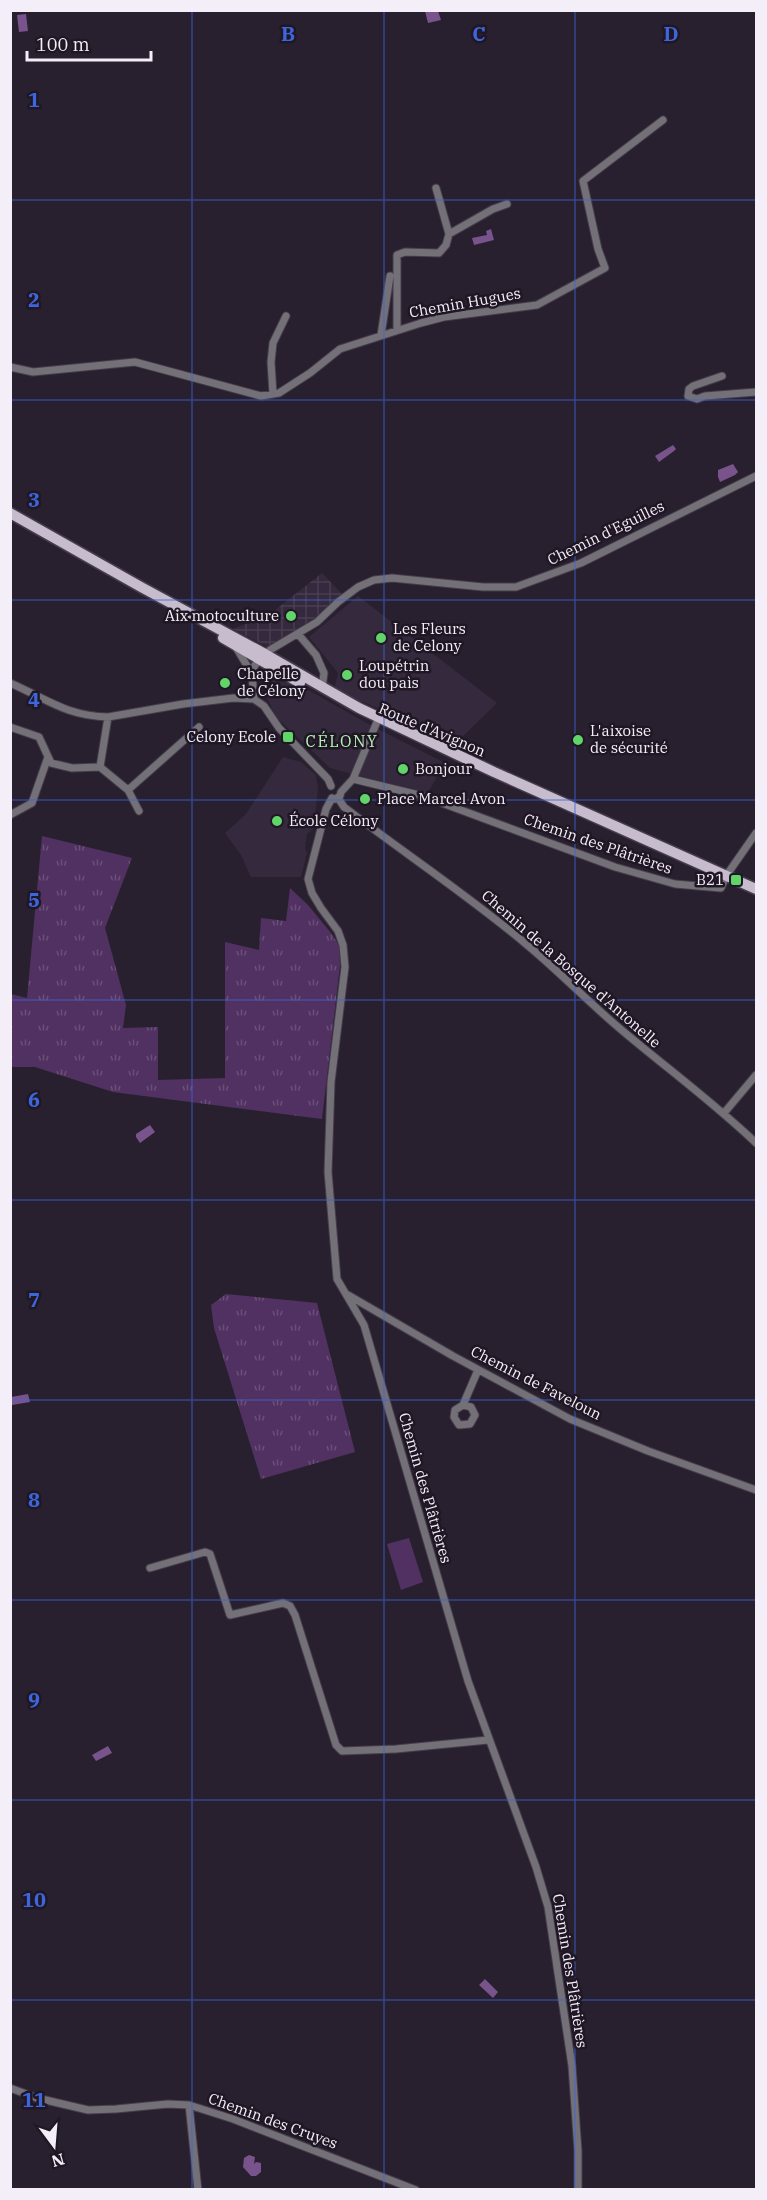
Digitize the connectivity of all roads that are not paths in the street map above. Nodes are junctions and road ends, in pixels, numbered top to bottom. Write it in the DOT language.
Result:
graph roads {
  1 [pos="663,120"];
  2 [pos="436,188"];
  3 [pos="507,204"];
  4 [pos="449,234"];
  5 [pos="390,276"];
  6 [pos="286,316"];
  7 [pos="397,330"];
  8 [pos="381,335"];
  9 [pos="10,367"];
  10 [pos="722,375"];
  11 [pos="756,392"];
  12 [pos="273,394"];
  13 [pos="756,476"];
  14 [pos="10,513"];
  15 [pos="141,587"];
  16 [pos="298,634"];
  17 [pos="232,644"];
  18 [pos="263,657"];
  19 [pos="252,674"];
  20 [pos="10,683"];
  21 [pos="322,688"];
  22 [pos="254,699"];
  23 [pos="108,717"];
  24 [pos="378,720"];
  25 [pos="199,727"];
  26 [pos="10,728"];
  27 [pos="48,757"];
  28 [pos="100,767"];
  29 [pos="353,779"];
  30 [pos="331,786"];
  31 [pos="128,790"];
  32 [pos="337,796"];
  33 [pos="139,811"];
  34 [pos="10,815"];
  35 [pos="756,833"];
  36 [pos="726,876"];
  37 [pos="756,889"];
  38 [pos="756,1076"];
  39 [pos="724,1113"];
  40 [pos="756,1143"];
  41 [pos="346,1294"];
  42 [pos="478,1370"];
  43 [pos="463,1405"];
  44 [pos="756,1490"];
  45 [pos="150,1568"];
  46 [pos="488,1740"];
  47 [pos="10,2088"];
  48 [pos="189,2105"];
  49 [pos="198,2190"];
  50 [pos="416,2190"];
  51 [pos="578,2190"];
  1 -- 7 [label="street, Chemin Hugues"];
  2 -- 4 [label="street"];
  3 -- 4 [label="street"];
  4 -- 7 [label="street"];
  5 -- 8 [label="street"];
  6 -- 12 [label="street"];
  7 -- 8 [label="street, Chemin Hugues"];
  8 -- 12 [label="street, Chemin Hugues"];
  9 -- 12 [label="street"];
  10 -- 11 [label="street"];
  13 -- 16 [label="street, Chemin d'Eguilles"];
  14 -- 15 [label="main road, Route d'Avignon"];
  15 -- 17 [label="main road, Route d'Avignon"];
  15 -- 18 [label="main road, Route d'Avignon"];
  16 -- 18 [label="street, Chemin d'Eguilles"];
  16 -- 21 [label="street"];
  17 -- 18 [label="main road, Route d'Avignon"];
  17 -- 19 [label="street"];
  18 -- 19 [label="street"];
  18 -- 21 [label="main road, Route d'Avignon"];
  18 -- 24 [label="main road, Route d'Avignon"];
  19 -- 22 [label="street"];
  20 -- 23 [label="street"];
  21 -- 24 [label="main road, Route d'Avignon"];
  22 -- 23 [label="street"];
  22 -- 30 [label="street"];
  23 -- 28 [label="street"];
  24 -- 29 [label="street"];
  24 -- 36 [label="main road, Route d'Avignon"];
  25 -- 31 [label="street"];
  26 -- 27 [label="street"];
  27 -- 28 [label="street"];
  27 -- 34 [label="street"];
  28 -- 31 [label="street"];
  29 -- 32 [label="street"];
  29 -- 36 [label="street, Chemin des Plâtrières"];
  30 -- 32 [label="street, Chemin de la Bosque d'Antonelle"];
  30 -- 32 [label="street"];
  31 -- 33 [label="street"];
  32 -- 39 [label="street, Chemin de la Bosque d'Antonelle"];
  32 -- 41 [label="street, Chemin des Plâtrières"];
  35 -- 36 [label="street"];
  36 -- 37 [label="main road, Route d'Avignon"];
  38 -- 39 [label="street"];
  39 -- 40 [label="street, Chemin de la Bosque d'Antonelle"];
  41 -- 42 [label="street, Chemin de Faveloun"];
  41 -- 46 [label="street, Chemin des Plâtrières"];
  42 -- 43 [label="street"];
  42 -- 44 [label="street, Chemin de Faveloun"];
  45 -- 46 [label="street"];
  46 -- 51 [label="street, Chemin des Plâtrières"];
  47 -- 48 [label="street, Chemin des Cruyes"];
  48 -- 49 [label="street"];
  48 -- 50 [label="street, Chemin des Cruyes"];
}
